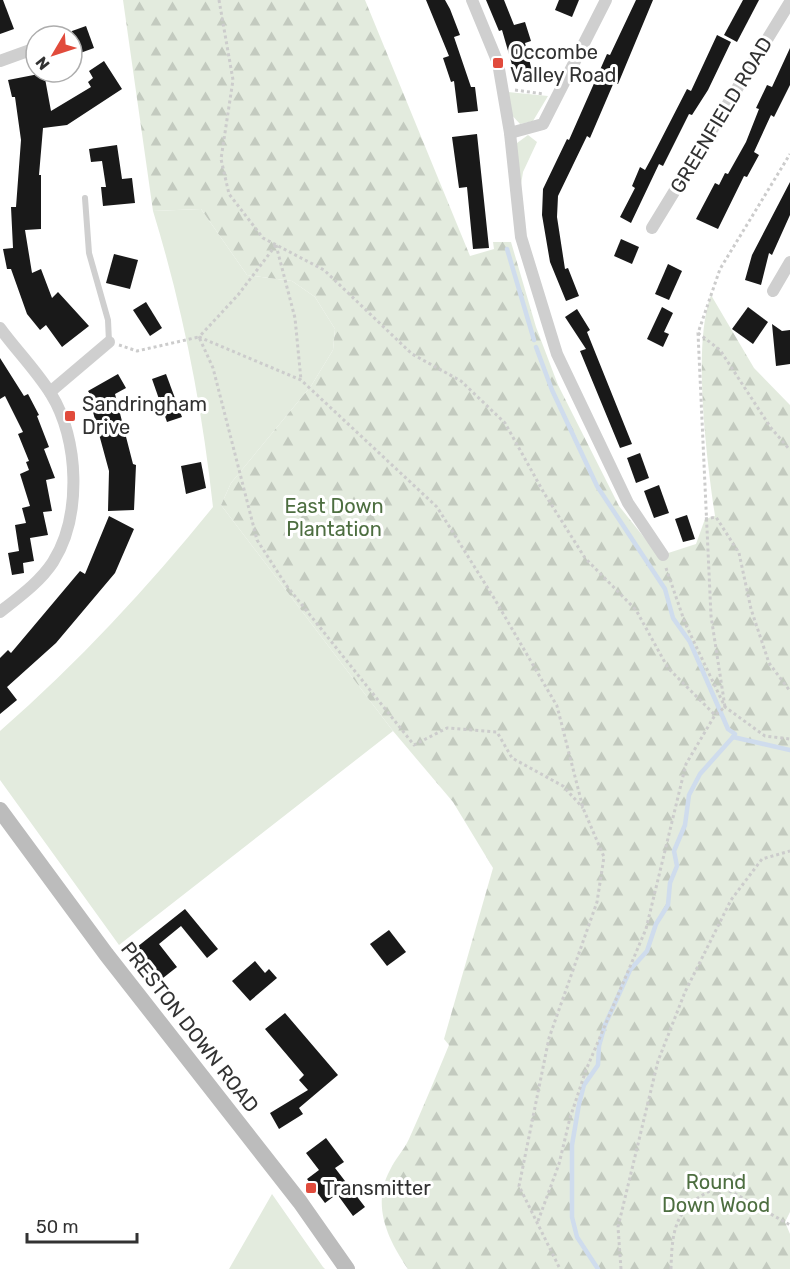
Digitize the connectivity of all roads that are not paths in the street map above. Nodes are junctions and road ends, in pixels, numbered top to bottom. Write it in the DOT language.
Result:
graph roads {
  1 [pos="472,0"];
  2 [pos="606,0"];
  3 [pos="790,2"];
  4 [pos="24,52"];
  5 [pos="0,60"];
  6 [pos="510,134"];
  7 [pos="85,198"];
  8 [pos="652,228"];
  9 [pos="790,262"];
  10 [pos="773,291"];
  11 [pos="0,328"];
  12 [pos="109,342"];
  13 [pos="50,392"];
  14 [pos="663,555"];
  15 [pos="0,612"];
  16 [pos="0,810"];
  17 [pos="347,1269"];
  1 -- 6 [label="street"];
  2 -- 6 [label="street"];
  3 -- 8 [label="street, GREENFIELD ROAD"];
  4 -- 5 [label="street"];
  6 -- 14 [label="street"];
  7 -- 12 [label="lane"];
  9 -- 10 [label="street"];
  11 -- 13 [label="street"];
  12 -- 13 [label="street"];
  13 -- 15 [label="street"];
  16 -- 17 [label="street, PRESTON DOWN ROAD"];
}
